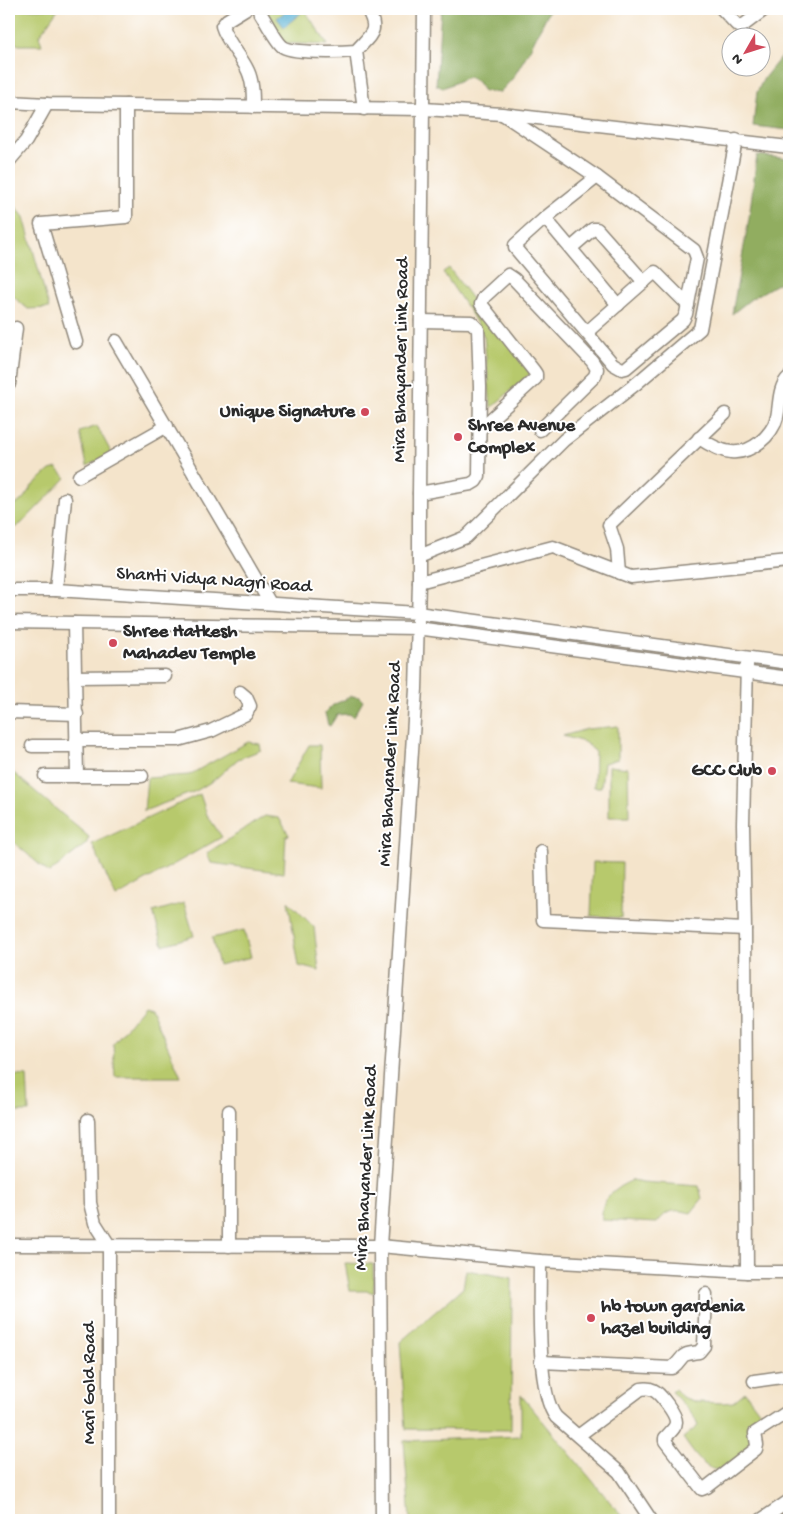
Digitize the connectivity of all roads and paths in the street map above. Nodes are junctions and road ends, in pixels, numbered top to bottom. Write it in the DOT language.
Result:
graph roads {
  1 [pos="245,9"];
  2 [pos="258,9"];
  3 [pos="367,9"];
  4 [pos="424,9"];
  5 [pos="722,9"];
  6 [pos="764,9"];
  7 [pos="356,51"];
  8 [pos="9,102"];
  9 [pos="47,104"];
  10 [pos="126,105"];
  11 [pos="254,107"];
  12 [pos="364,108"];
  13 [pos="424,109"];
  14 [pos="502,114"];
  15 [pos="736,140"];
  16 [pos="789,147"];
  17 [pos="9,161"];
  18 [pos="598,177"];
  19 [pos="546,218"];
  20 [pos="570,248"];
  21 [pos="644,282"];
  22 [pos="618,305"];
  23 [pos="688,306"];
  24 [pos="421,321"];
  25 [pos="16,328"];
  26 [pos="587,332"];
  27 [pos="116,341"];
  28 [pos="76,342"];
  29 [pos="789,377"];
  30 [pos="9,384"];
  31 [pos="725,414"];
  32 [pos="167,426"];
  33 [pos="479,430"];
  34 [pos="540,430"];
  35 [pos="699,438"];
  36 [pos="79,476"];
  37 [pos="419,493"];
  38 [pos="65,499"];
  39 [pos="419,556"];
  40 [pos="789,561"];
  41 [pos="619,572"];
  42 [pos="419,582"];
  43 [pos="9,590"];
  44 [pos="56,590"];
  45 [pos="270,603"];
  46 [pos="417,613"];
  47 [pos="9,622"];
  48 [pos="488,622"];
  49 [pos="74,623"];
  50 [pos="418,628"];
  51 [pos="554,631"];
  52 [pos="487,637"];
  53 [pos="554,646"];
  54 [pos="747,656"];
  55 [pos="789,663"];
  56 [pos="747,672"];
  57 [pos="165,676"];
  58 [pos="75,677"];
  59 [pos="789,678"];
  60 [pos="240,692"];
  61 [pos="9,712"];
  62 [pos="77,714"];
  63 [pos="76,743"];
  64 [pos="32,746"];
  65 [pos="45,776"];
  66 [pos="77,776"];
  67 [pos="142,776"];
  68 [pos="541,851"];
  69 [pos="745,929"];
  70 [pos="229,1110"];
  71 [pos="88,1120"];
  72 [pos="9,1245"];
  73 [pos="109,1245"];
  74 [pos="230,1246"];
  75 [pos="380,1246"];
  76 [pos="540,1261"];
  77 [pos="747,1272"];
  78 [pos="789,1272"];
  79 [pos="706,1294"];
  80 [pos="541,1362"];
  81 [pos="789,1376"];
  82 [pos="754,1380"];
  83 [pos="789,1410"];
  84 [pos="578,1436"];
  85 [pos="789,1501"];
  86 [pos="109,1520"];
  87 [pos="382,1520"];
  88 [pos="650,1520"];
  89 [pos="761,1520"];
  1 -- 11 [label="street"];
  2 -- 7 [label="street"];
  3 -- 7 [label="street"];
  4 -- 13 [label="street, Mira Bhayander Link Road"];
  5 -- 6 [label="street"];
  7 -- 12 [label="street"];
  8 -- 9 [label="street"];
  9 -- 10 [label="street"];
  9 -- 17 [label="street"];
  10 -- 11 [label="street"];
  10 -- 28 [label="street"];
  11 -- 12 [label="street"];
  12 -- 13 [label="street"];
  13 -- 14 [label="street"];
  13 -- 24 [label="street, Mira Bhayander Link Road"];
  14 -- 15 [label="street"];
  14 -- 18 [label="street"];
  15 -- 16 [label="street"];
  15 -- 39 [label="street"];
  18 -- 19 [label="street"];
  18 -- 23 [label="street"];
  19 -- 20 [label="street"];
  19 -- 26 [label="street"];
  20 -- 21 [label="street"];
  20 -- 22 [label="street"];
  21 -- 22 [label="street"];
  21 -- 23 [label="street"];
  22 -- 26 [label="street"];
  23 -- 26 [label="street"];
  24 -- 33 [label="street"];
  24 -- 37 [label="street, Mira Bhayander Link Road"];
  25 -- 30 [label="street"];
  27 -- 32 [label="street"];
  29 -- 35 [label="street"];
  31 -- 35 [label="street"];
  32 -- 36 [label="street"];
  32 -- 45 [label="street"];
  33 -- 34 [label="street"];
  33 -- 37 [label="street"];
  35 -- 41 [label="street"];
  37 -- 39 [label="street, Mira Bhayander Link Road"];
  38 -- 44 [label="street"];
  39 -- 42 [label="street, Mira Bhayander Link Road"];
  40 -- 41 [label="street"];
  41 -- 42 [label="street"];
  42 -- 46 [label="street, Mira Bhayander Link Road"];
  43 -- 44 [label="street, Shanti Vidya Nagri Road"];
  44 -- 45 [label="street, Shanti Vidya Nagri Road"];
  45 -- 46 [label="street, Shanti Vidya Nagri Road"];
  46 -- 48 [label="street, Shanti Vidya Nagri Road"];
  46 -- 50 [label="street, Mira Bhayander Link Road"];
  47 -- 49 [label="street, Shanti Vidya Nagri Road"];
  48 -- 51 [label="street, Shanti Vidya Nagri Road"];
  48 -- 52 [label="street"];
  49 -- 50 [label="street, Shanti Vidya Nagri Road"];
  49 -- 58 [label="street"];
  50 -- 52 [label="street, Shanti Vidya Nagri Road"];
  50 -- 75 [label="street, Mira Bhayander Link Road"];
  51 -- 53 [label="street"];
  51 -- 54 [label="street, Shanti Vidya Nagri Road"];
  52 -- 53 [label="street, Shanti Vidya Nagri Road"];
  53 -- 56 [label="street, Shanti Vidya Nagri Road"];
  54 -- 55 [label="street, Shanti Vidya Nagri Road"];
  54 -- 56 [label="street"];
  56 -- 59 [label="street, Shanti Vidya Nagri Road"];
  56 -- 69 [label="street"];
  57 -- 58 [label="street"];
  58 -- 62 [label="street"];
  60 -- 63 [label="street"];
  61 -- 62 [label="street"];
  62 -- 63 [label="street"];
  63 -- 64 [label="street"];
  63 -- 66 [label="street"];
  65 -- 66 [label="street"];
  66 -- 67 [label="street"];
  68 -- 69 [label="street"];
  69 -- 77 [label="street"];
  70 -- 74 [label="street"];
  71 -- 73 [label="street"];
  72 -- 73 [label="street"];
  73 -- 74 [label="street"];
  73 -- 86 [label="street, Mari Gold Road"];
  74 -- 75 [label="street"];
  75 -- 76 [label="street"];
  75 -- 87 [label="street, Mira Bhayander Link Road"];
  76 -- 77 [label="street"];
  76 -- 80 [label="street"];
  77 -- 78 [label="street"];
  79 -- 80 [label="street"];
  80 -- 84 [label="street"];
  81 -- 82 [label="street"];
  83 -- 84 [label="street"];
  84 -- 88 [label="street"];
  85 -- 89 [label="street"];
}
